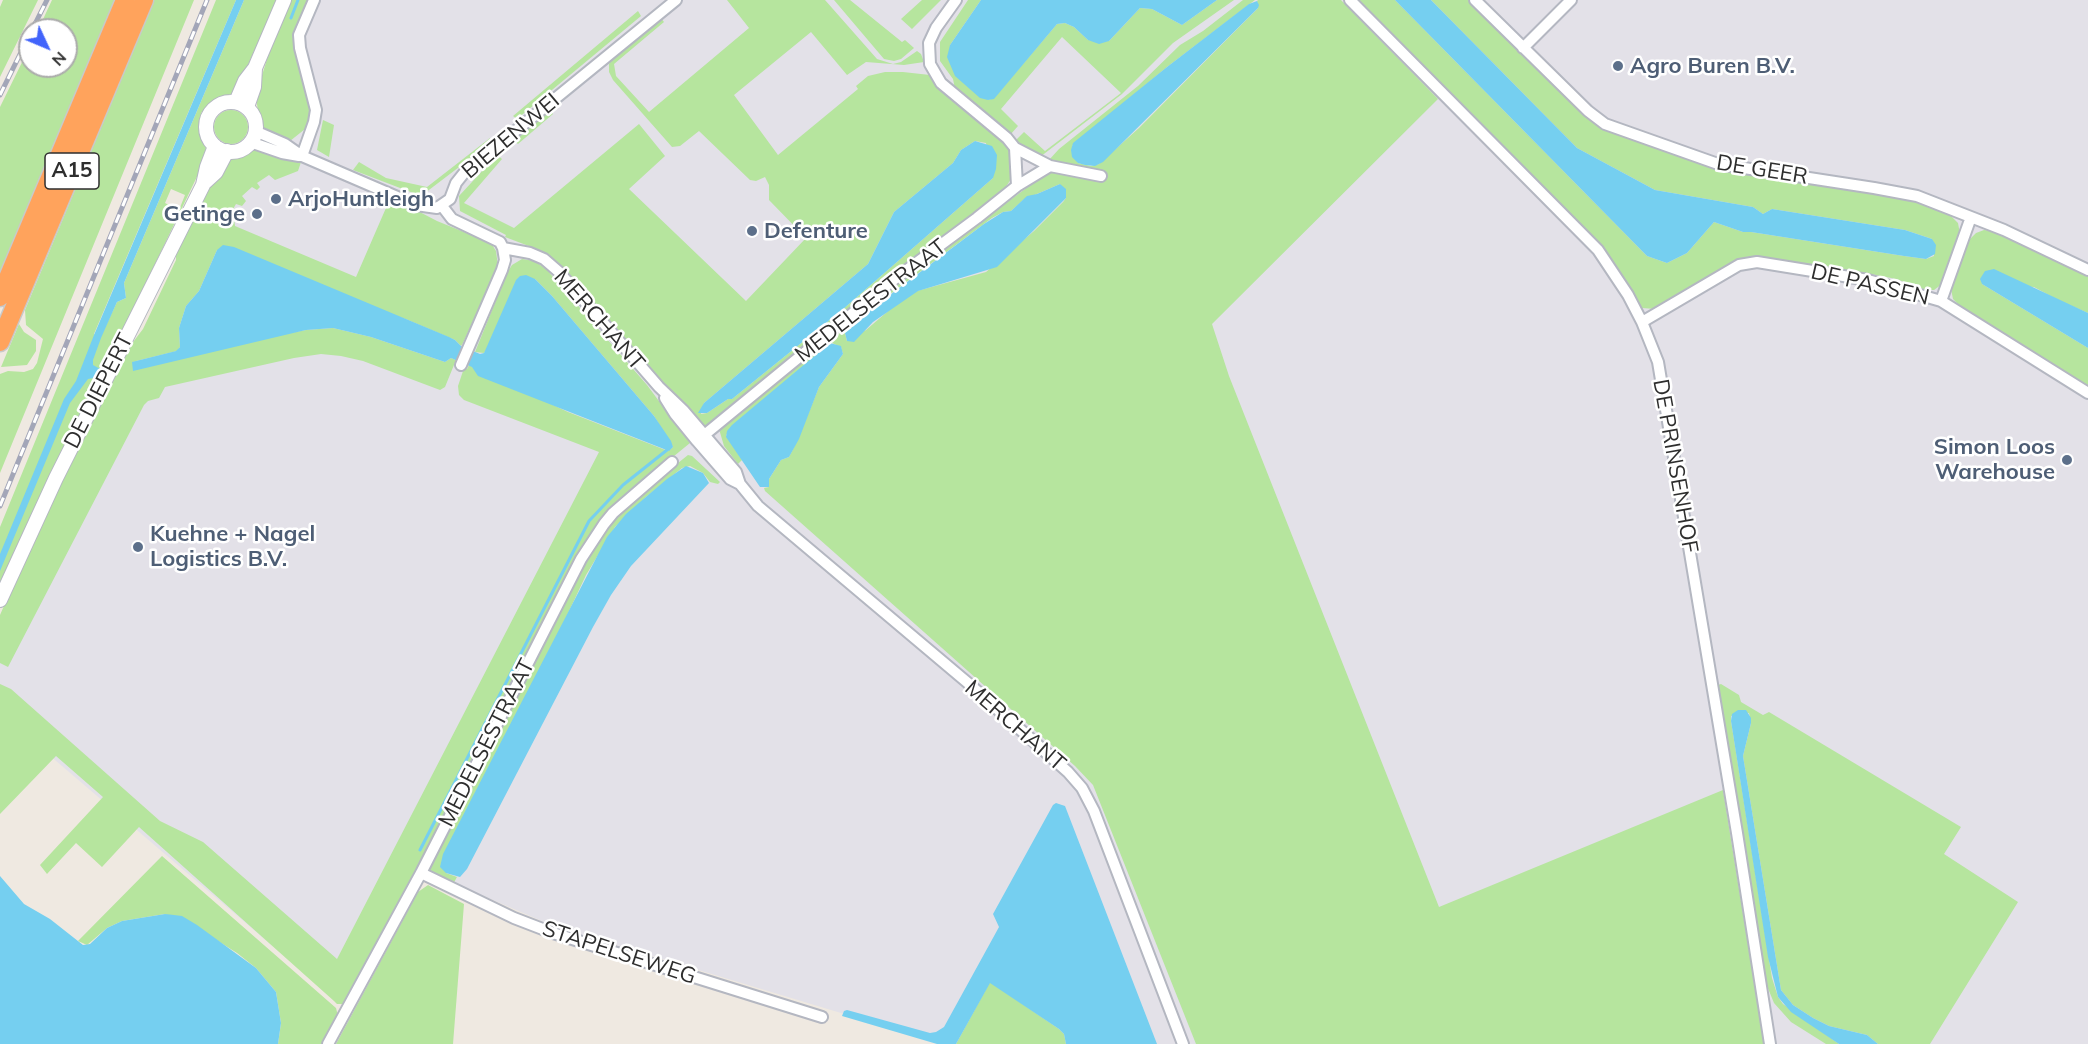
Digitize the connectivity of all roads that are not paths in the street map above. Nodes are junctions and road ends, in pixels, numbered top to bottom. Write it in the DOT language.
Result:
graph roads {
  1 [pos="126,0"];
  2 [pos="144,0"];
  3 [pos="284,0"];
  4 [pos="314,0"];
  5 [pos="676,0"];
  6 [pos="956,0"];
  7 [pos="1350,0"];
  8 [pos="1475,0"];
  9 [pos="1571,0"];
  10 [pos="1523,48"];
  11 [pos="241,105"];
  12 [pos="253,136"];
  13 [pos="221,148"];
  14 [pos="1015,148"];
  15 [pos="302,156"];
  16 [pos="1050,166"];
  17 [pos="1101,176"];
  18 [pos="1017,186"];
  19 [pos="442,206"];
  20 [pos="1971,217"];
  21 [pos="503,248"];
  22 [pos="2088,270"];
  23 [pos="0,297"];
  24 [pos="1941,301"];
  25 [pos="1642,322"];
  26 [pos="0,342"];
  27 [pos="461,366"];
  28 [pos="2088,393"];
  29 [pos="701,438"];
  30 [pos="672,462"];
  31 [pos="0,600"];
  32 [pos="421,873"];
  33 [pos="822,1017"];
  34 [pos="328,1044"];
  35 [pos="1183,1044"];
  36 [pos="1770,1044"];
  1 -- 23 [label="highway, A15"];
  2 -- 26 [label="highway, A15"];
  3 -- 11 [label="main road"];
  4 -- 15 [label="street"];
  5 -- 19 [label="street, BIEZENWEI"];
  6 -- 14 [label="street"];
  7 -- 25 [label="street, DE PRINSENHOF"];
  8 -- 10 [label="street, DE GEER"];
  9 -- 10 [label="street"];
  10 -- 20 [label="street, DE GEER"];
  11 -- 12 [label="main road"];
  11 -- 13 [label="main road"];
  12 -- 13 [label="main road"];
  12 -- 15 [label="street"];
  13 -- 31 [label="main road, DE DIEPERT"];
  14 -- 16 [label="street"];
  14 -- 18 [label="street"];
  15 -- 19 [label="street"];
  16 -- 17 [label="street"];
  16 -- 18 [label="street, MEDELSESTRAAT"];
  18 -- 29 [label="street, MEDELSESTRAAT"];
  19 -- 21 [label="street, MERCHANT"];
  20 -- 22 [label="street, DE GEER"];
  20 -- 24 [label="street"];
  21 -- 27 [label="street"];
  21 -- 29 [label="street, MERCHANT"];
  24 -- 25 [label="street, DE PASSEN"];
  24 -- 28 [label="street, DE PASSEN"];
  25 -- 36 [label="street, DE PRINSENHOF"];
  29 -- 35 [label="street, MERCHANT"];
  30 -- 32 [label="street, MEDELSESTRAAT"];
  32 -- 33 [label="street, STAPELSEWEG"];
  32 -- 34 [label="street, MEDELSESTRAAT"];
}
